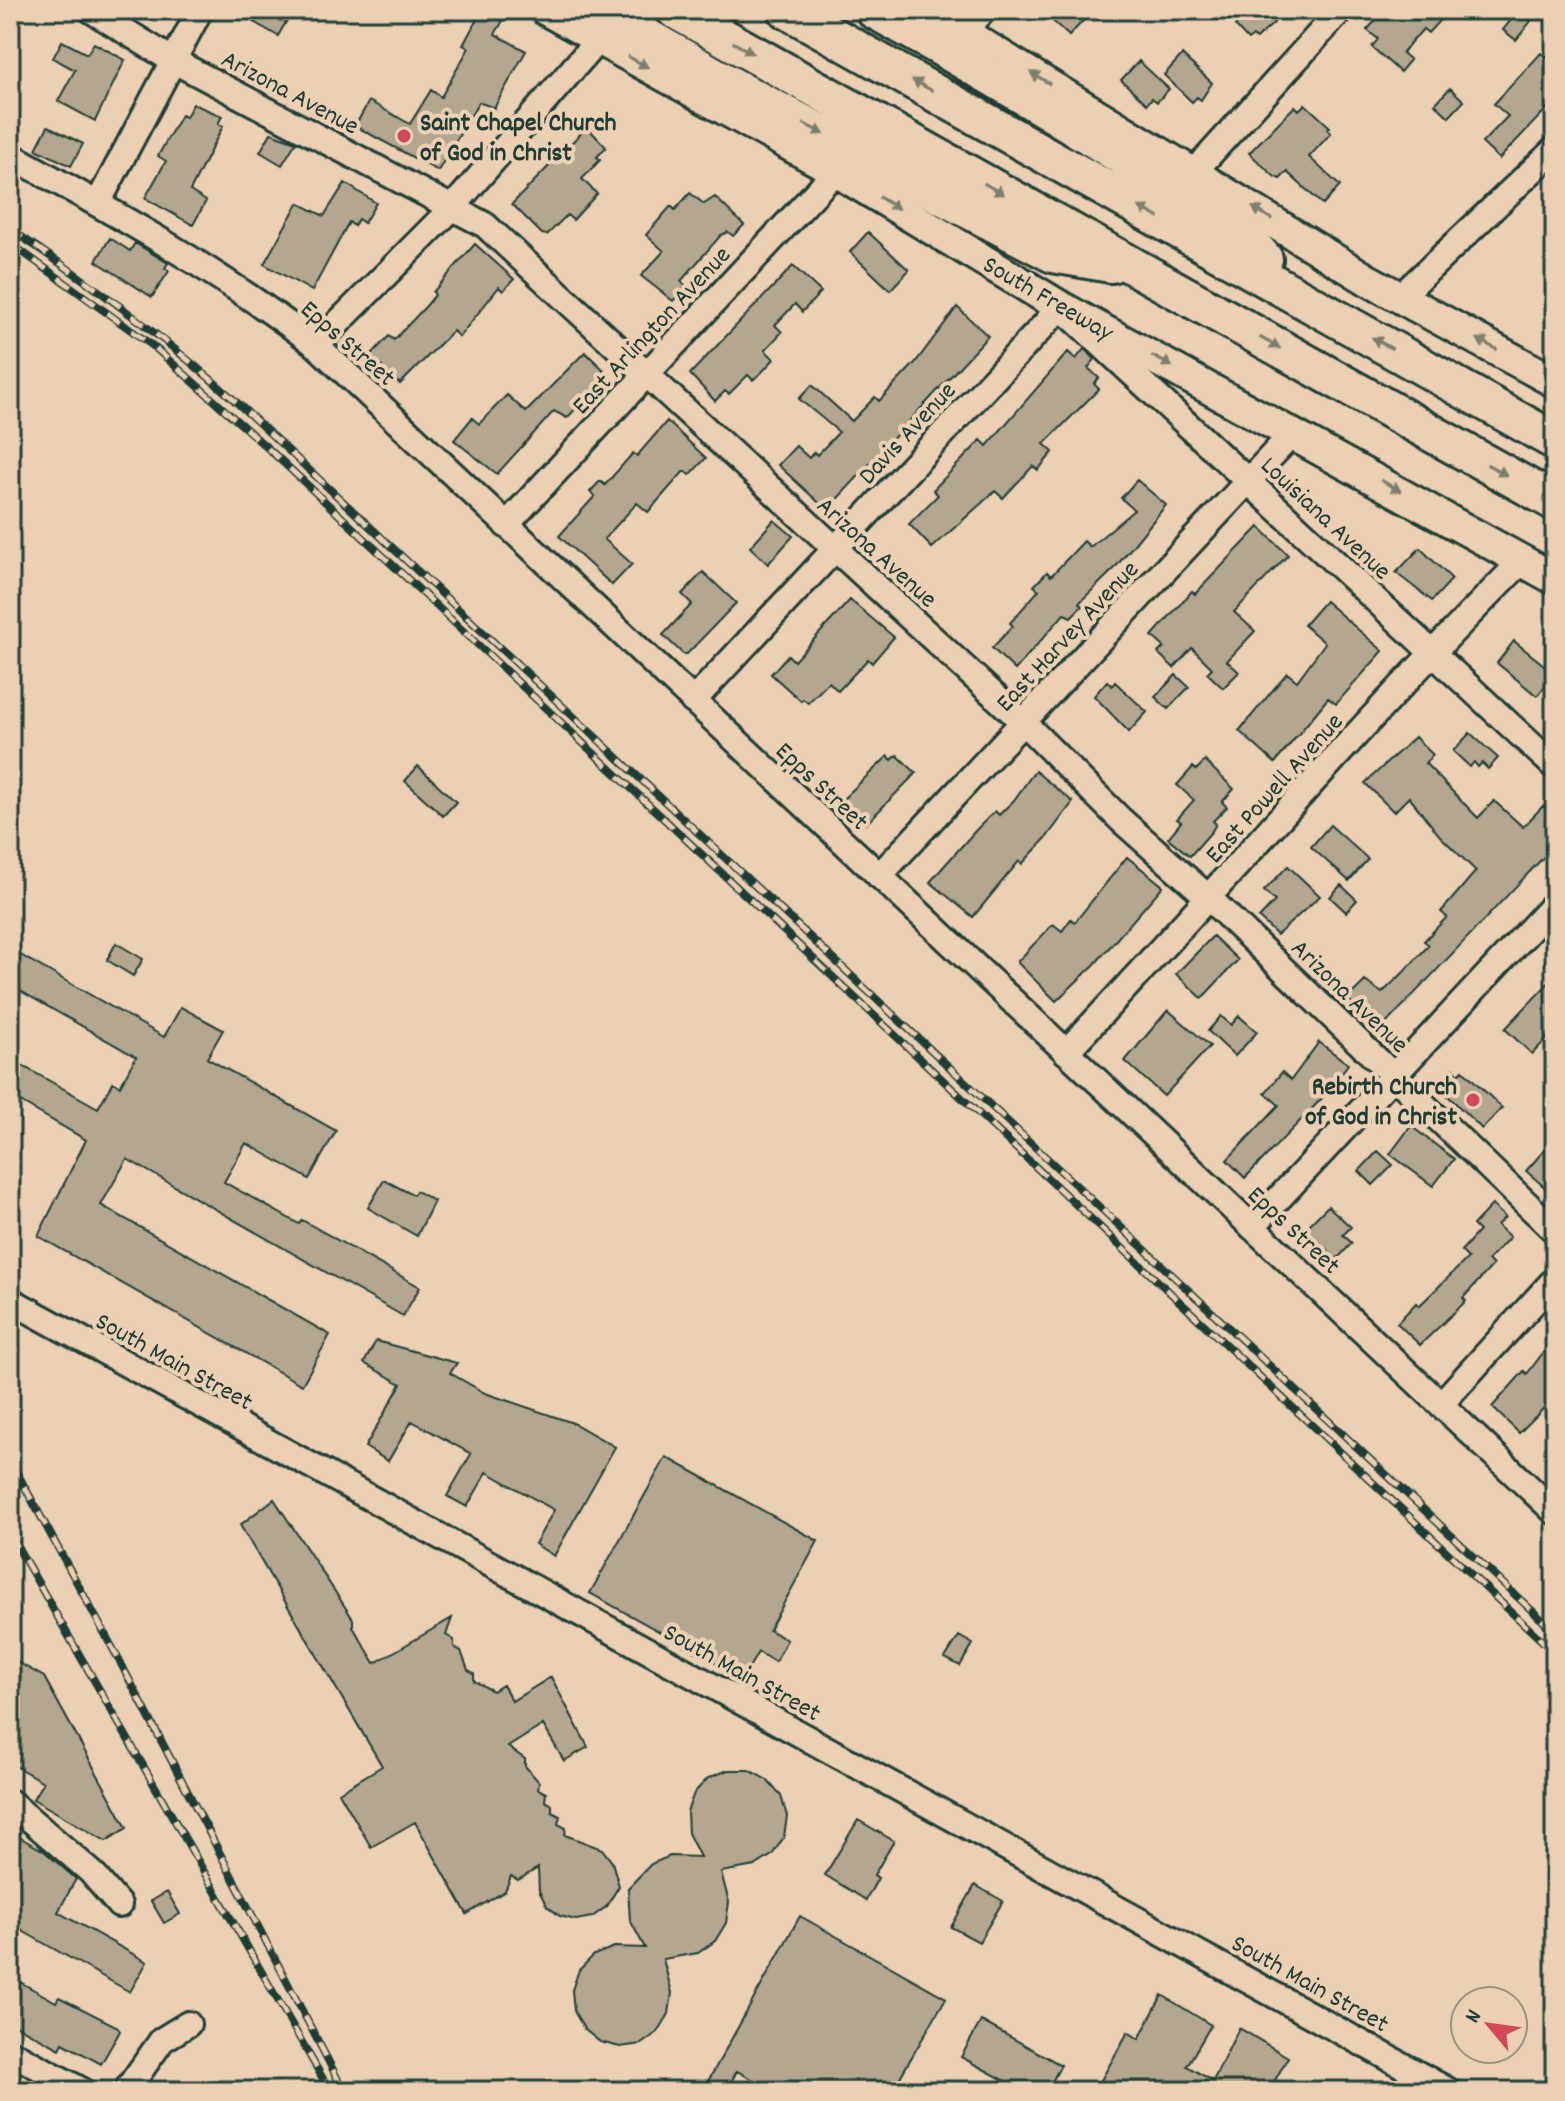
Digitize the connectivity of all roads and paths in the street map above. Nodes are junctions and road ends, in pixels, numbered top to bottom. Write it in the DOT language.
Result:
graph roads {
  1 [pos="91,10"];
  2 [pos="200,10"];
  3 [pos="546,10"];
  4 [pos="675,10"];
  5 [pos="787,10"];
  6 [pos="874,10"];
  7 [pos="926,10"];
  8 [pos="984,10"];
  9 [pos="1341,10"];
  10 [pos="598,25"];
  11 [pos="964,32"];
  12 [pos="172,60"];
  13 [pos="1555,149"];
  14 [pos="10,155"];
  15 [pos="836,171"];
  16 [pos="1195,171"];
  17 [pos="98,203"];
  18 [pos="453,207"];
  19 [pos="1137,269"];
  20 [pos="1290,292"];
  21 [pos="1400,297"];
  22 [pos="1061,307"];
  23 [pos="316,345"];
  24 [pos="645,375"];
  25 [pos="1555,382"];
  26 [pos="1294,432"];
  27 [pos="1555,441"];
  28 [pos="1248,481"];
  29 [pos="1555,502"];
  30 [pos="506,525"];
  31 [pos="835,550"];
  32 [pos="1523,560"];
  33 [pos="1555,579"];
  34 [pos="1431,652"];
  35 [pos="693,701"];
  36 [pos="1023,722"];
  37 [pos="1555,767"];
  38 [pos="879,876"];
  39 [pos="1210,899"];
  40 [pos="1555,903"];
  41 [pos="1066,1052"];
  42 [pos="1394,1075"];
  43 [pos="1252,1227"];
  44 [pos="1555,1231"];
  45 [pos="1555,1279"];
  46 [pos="10,1300"];
  47 [pos="1441,1404"];
  48 [pos="1555,1512"];
  49 [pos="10,1802"];
  50 [pos="119,1905"];
  51 [pos="188,2024"];
  52 [pos="10,2052"];
  53 [pos="83,2091"];
  54 [pos="126,2091"];
  55 [pos="1449,2091"];
  1 -- 12 [label="street, Arizona Avenue"];
  2 -- 12 [label="street"];
  3 -- 10 [label="main road, South Freeway"];
  4 -- 19 [label="highway, one-way"];
  20 -- 5 [label="highway, one-way"];
  6 -- 20 [label="highway"];
  7 -- 11 [label="main road"];
  8 -- 11 [label="street"];
  9 -- 16 [label="street"];
  10 -- 15 [label="main road, South Freeway, one-way"];
  10 -- 18 [label="street"];
  10 -- 19 [label="highway, one-way"];
  16 -- 11 [label="main road, one-way"];
  12 -- 17 [label="street"];
  12 -- 18 [label="street, Arizona Avenue"];
  13 -- 21 [label="street"];
  14 -- 17 [label="street, Epps Street"];
  15 -- 22 [label="main road, South Freeway, one-way"];
  15 -- 24 [label="street, East Arlington Avenue"];
  21 -- 16 [label="main road, one-way"];
  17 -- 23 [label="street, Epps Street"];
  18 -- 23 [label="street"];
  18 -- 24 [label="street, Arizona Avenue"];
  19 -- 29 [label="highway, one-way"];
  27 -- 20 [label="highway, one-way"];
  25 -- 21 [label="main road, one-way"];
  22 -- 26 [label="main road, South Freeway, one-way"];
  22 -- 28 [label="street, Louisiana Avenue"];
  22 -- 31 [label="street, Davis Avenue"];
  23 -- 30 [label="street, Epps Street"];
  24 -- 30 [label="street, East Arlington Avenue"];
  24 -- 31 [label="street, Arizona Avenue"];
  26 -- 28 [label="street, East Harvey Avenue"];
  26 -- 32 [label="main road, South Freeway, one-way"];
  28 -- 34 [label="street, Louisiana Avenue"];
  28 -- 36 [label="street, East Harvey Avenue"];
  30 -- 35 [label="street, Epps Street"];
  31 -- 35 [label="street, Davis Avenue"];
  31 -- 36 [label="street, Arizona Avenue"];
  32 -- 33 [label="main road, South Freeway"];
  32 -- 34 [label="street, East Powell Avenue"];
  34 -- 37 [label="street, Louisiana Avenue"];
  34 -- 39 [label="street, East Powell Avenue"];
  35 -- 38 [label="street, Epps Street"];
  36 -- 38 [label="street, East Harvey Avenue"];
  36 -- 39 [label="street, Arizona Avenue"];
  38 -- 41 [label="street, Epps Street"];
  39 -- 41 [label="street, East Powell Avenue"];
  39 -- 42 [label="street, Arizona Avenue"];
  40 -- 42 [label="street"];
  41 -- 43 [label="street, Epps Street"];
  42 -- 43 [label="street"];
  42 -- 44 [label="street, Arizona Avenue"];
  43 -- 47 [label="street, Epps Street"];
  45 -- 47 [label="street"];
  46 -- 55 [label="street, South Main Street"];
  47 -- 48 [label="street, Epps Street"];
  49 -- 50 [label="street"];
  51 -- 54 [label="street"];
  52 -- 53 [label="street"];
}
